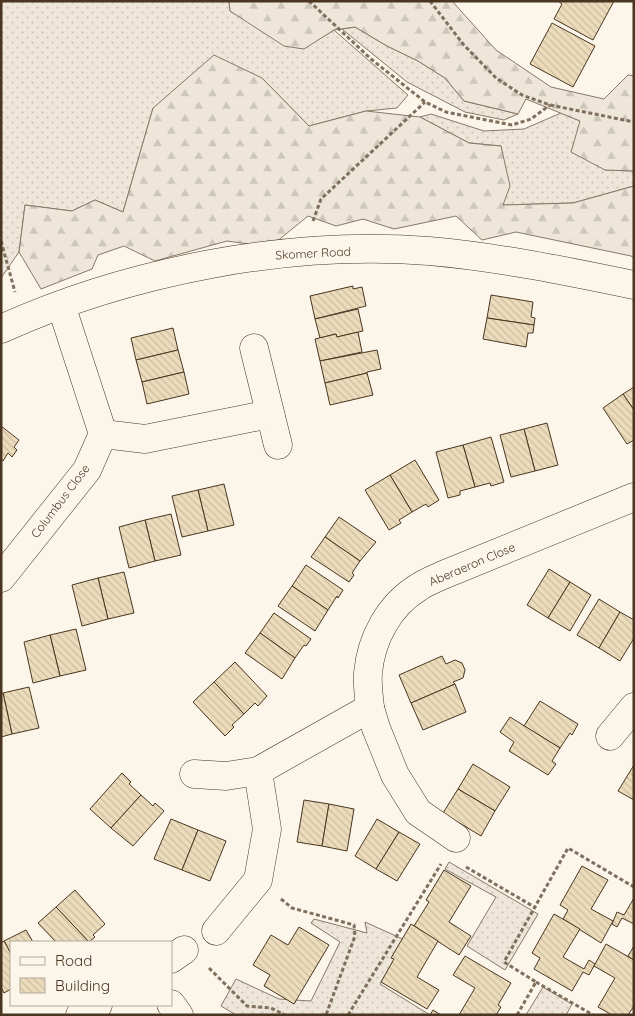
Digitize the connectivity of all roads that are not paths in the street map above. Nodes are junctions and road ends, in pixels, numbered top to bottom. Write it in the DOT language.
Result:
graph roads {
  1 [pos="634,285"];
  2 [pos="61,305"];
  3 [pos="12,325"];
  4 [pos="254,348"];
  5 [pos="270,414"];
  6 [pos="103,434"];
  7 [pos="278,445"];
  8 [pos="634,497"];
  9 [pos="1,578"];
  10 [pos="634,707"];
  11 [pos="370,708"];
  12 [pos="610,736"];
  13 [pos="258,771"];
  14 [pos="194,774"];
  15 [pos="451,846"];
  16 [pos="216,931"];
  17 [pos="96,1006"];
  18 [pos="80,1015"];
  1 -- 2 [label="street, Skomer Road"];
  2 -- 3 [label="street, Skomer Road"];
  2 -- 6 [label="street"];
  4 -- 5 [label="street"];
  5 -- 6 [label="street"];
  5 -- 7 [label="street"];
  6 -- 9 [label="street, Columbus Close"];
  8 -- 11 [label="street, Aberaeron Close"];
  10 -- 12 [label="street"];
  11 -- 13 [label="street"];
  11 -- 15 [label="street, Aberaeron Close"];
  13 -- 14 [label="street"];
  13 -- 16 [label="street"];
  17 -- 18 [label="street"];
}
